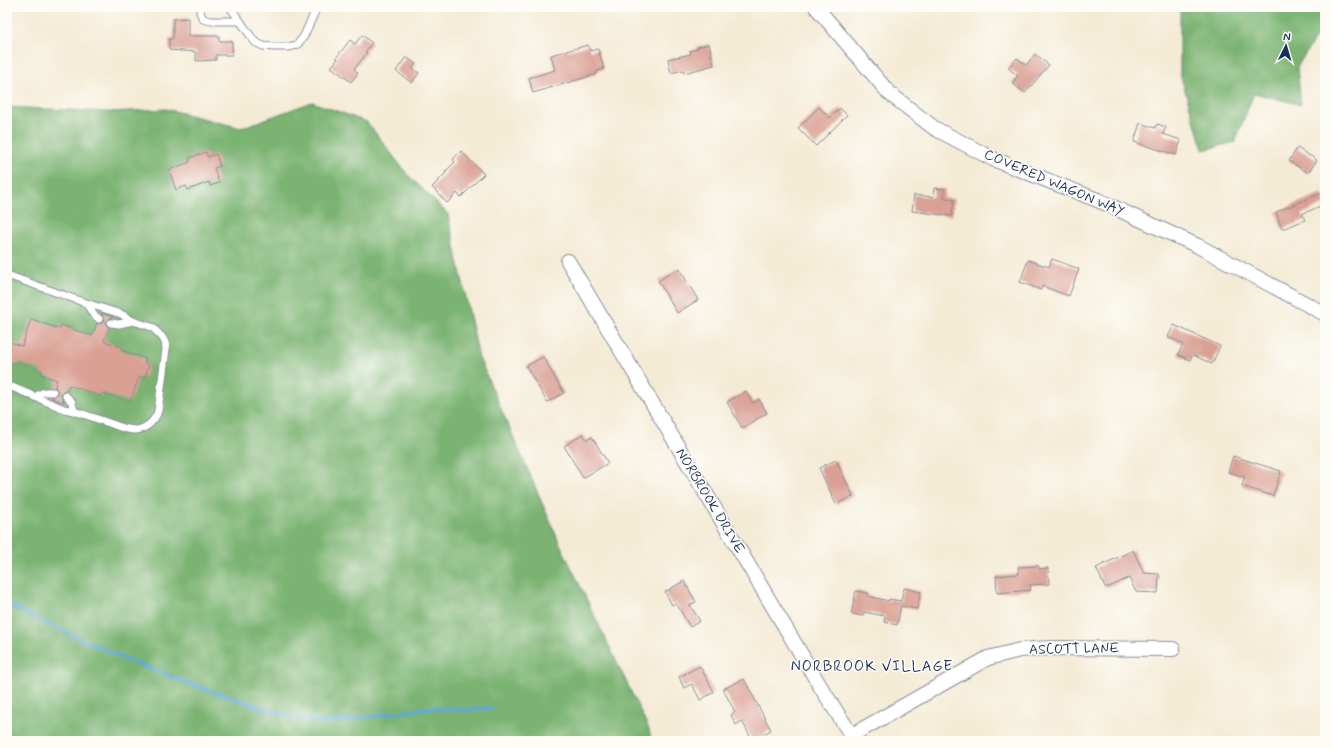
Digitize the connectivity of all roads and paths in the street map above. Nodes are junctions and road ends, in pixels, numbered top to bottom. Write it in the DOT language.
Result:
graph roads {
  1 [pos="201,7"];
  2 [pos="230,7"];
  3 [pos="317,7"];
  4 [pos="816,7"];
  5 [pos="240,21"];
  6 [pos="568,261"];
  7 [pos="7,275"];
  8 [pos="86,303"];
  9 [pos="1325,314"];
  10 [pos="99,319"];
  11 [pos="133,321"];
  12 [pos="111,323"];
  13 [pos="7,385"];
  14 [pos="53,392"];
  15 [pos="66,396"];
  16 [pos="35,397"];
  17 [pos="74,411"];
  18 [pos="1173,649"];
  19 [pos="854,738"];
  1 -- 5 [label="lane"];
  2 -- 5 [label="lane"];
  3 -- 5 [label="lane"];
  4 -- 9 [label="street, COVERED WAGON WAY"];
  6 -- 19 [label="street, NORBROOK DRIVE"];
  7 -- 8 [label="lane"];
  8 -- 10 [label="lane"];
  8 -- 11 [label="lane"];
  11 -- 12 [label="lane"];
  11 -- 17 [label="lane"];
  13 -- 16 [label="lane"];
  14 -- 16 [label="lane"];
  15 -- 17 [label="lane"];
  16 -- 17 [label="lane"];
  18 -- 19 [label="street, ASCOTT LANE"];
}
